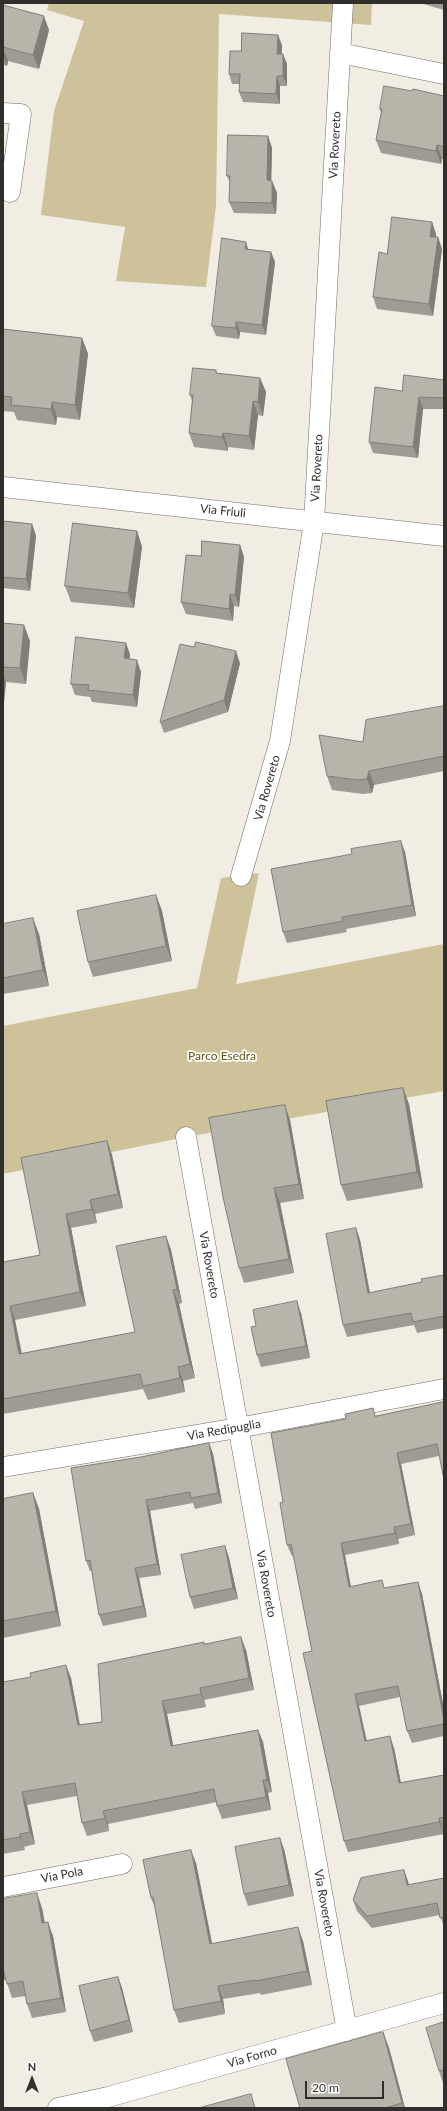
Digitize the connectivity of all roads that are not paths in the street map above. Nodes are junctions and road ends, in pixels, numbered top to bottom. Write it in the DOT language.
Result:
graph roads {
  1 [pos="342,3"];
  2 [pos="340,53"];
  3 [pos="444,74"];
  4 [pos="3,113"];
  5 [pos="10,192"];
  6 [pos="3,487"];
  7 [pos="314,522"];
  8 [pos="444,536"];
  9 [pos="241,876"];
  10 [pos="186,1137"];
  11 [pos="444,1389"];
  12 [pos="238,1428"];
  13 [pos="3,1467"];
  14 [pos="122,1864"];
  15 [pos="3,1887"];
  16 [pos="444,2003"];
  17 [pos="347,2031"];
  18 [pos="110,2103"];
  19 [pos="58,2108"];
  1 -- 2 [label="street, Via Rovereto"];
  2 -- 3 [label="street"];
  2 -- 7 [label="street, Via Rovereto"];
  4 -- 5 [label="street"];
  6 -- 7 [label="street, Via Friuli"];
  7 -- 8 [label="street, Via Friuli"];
  7 -- 9 [label="street, Via Rovereto"];
  10 -- 12 [label="street, Via Rovereto"];
  11 -- 12 [label="street, Via Redipuglia"];
  12 -- 13 [label="street, Via Redipuglia"];
  12 -- 17 [label="street, Via Rovereto"];
  14 -- 15 [label="street, Via Pola"];
  16 -- 17 [label="street, Via Forno"];
  17 -- 18 [label="street, Via Forno"];
  18 -- 19 [label="street, Via Forno"];
}
